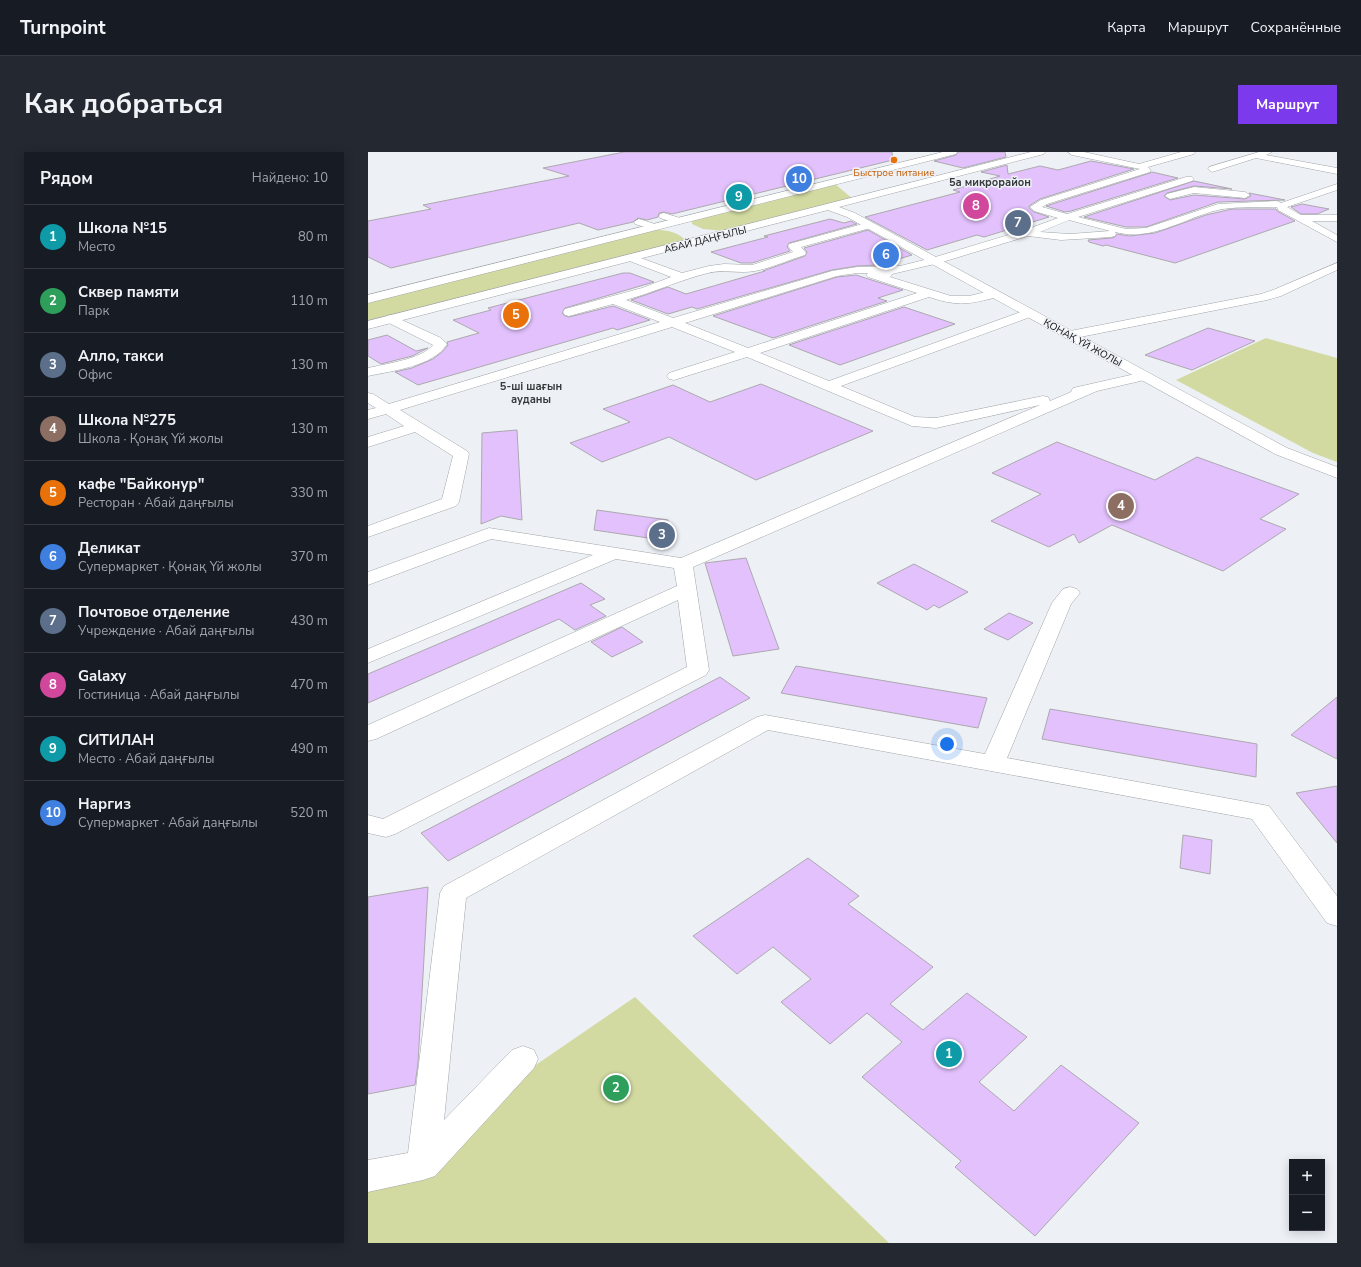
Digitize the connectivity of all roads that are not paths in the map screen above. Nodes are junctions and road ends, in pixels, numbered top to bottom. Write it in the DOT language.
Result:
graph roads {
  1 [pos="953,152"];
  2 [pos="1042,152"];
  3 [pos="1072,152"];
  4 [pos="1191,152"];
  5 [pos="1268,152"];
  6 [pos="1257,156"];
  7 [pos="1140,166"];
  8 [pos="1212,169"];
  9 [pos="1337,171"];
  10 [pos="1337,187"];
  11 [pos="1200,190"];
  12 [pos="1221,193"];
  13 [pos="1161,199"];
  14 [pos="1279,205"];
  15 [pos="830,207"];
  16 [pos="1218,207"];
  17 [pos="1109,215"];
  18 [pos="1067,217"];
  19 [pos="1299,218"];
  20 [pos="1337,218"];
  21 [pos="665,220"];
  22 [pos="639,222"];
  23 [pos="1087,222"];
  24 [pos="870,226"];
  25 [pos="654,227"];
  26 [pos="1029,232"];
  27 [pos="1126,232"];
  28 [pos="707,238"];
  29 [pos="1337,239"];
  30 [pos="631,258"];
  31 [pos="936,262"];
  32 [pos="1337,266"];
  33 [pos="899,269"];
  34 [pos="857,270"];
  35 [pos="682,277"];
  36 [pos="885,279"];
  37 [pos="927,294"];
  38 [pos="994,294"];
  39 [pos="368,299"];
  40 [pos="614,300"];
  41 [pos="570,312"];
  42 [pos="1028,312"];
  43 [pos="391,319"];
  44 [pos="672,322"];
  45 [pos="368,325"];
  46 [pos="1070,335"];
  47 [pos="747,352"];
  48 [pos="368,372"];
  49 [pos="674,376"];
  50 [pos="1144,376"];
  51 [pos="828,386"];
  52 [pos="1092,388"];
  53 [pos="368,397"];
  54 [pos="388,409"];
  55 [pos="368,415"];
  56 [pos="416,427"];
  57 [pos="368,442"];
  58 [pos="1337,473"];
  59 [pos="368,532"];
  60 [pos="614,553"];
  61 [pos="683,564"];
  62 [pos="368,579"];
  63 [pos="686,589"];
  64 [pos="1070,593"];
  65 [pos="368,657"];
  66 [pos="368,734"];
  67 [pos="994,763"];
  68 [pos="368,824"];
  69 [pos="1337,916"];
  70 [pos="523,1059"];
  71 [pos="423,1165"];
  72 [pos="368,1176"];
  1 -- 21 [label="street, АБАЙ ДАҢҒЫЛЫ"];
  2 -- 15 [label="street, АБАЙ ДАҢҒЫЛЫ"];
  3 -- 7 [label="street"];
  4 -- 7 [label="street"];
  5 -- 6 [label="street"];
  6 -- 8 [label="street"];
  6 -- 9 [label="street"];
  7 -- 18 [label="street"];
  10 -- 14 [label="street"];
  11 -- 12 [label="street"];
  11 -- 13 [label="street"];
  11 -- 18 [label="street"];
  12 -- 14 [label="street"];
  12 -- 16 [label="street"];
  14 -- 16 [label="street"];
  14 -- 19 [label="street"];
  15 -- 24 [label="street, ҚОНАҚ ҮЙ ЖОЛЫ"];
  15 -- 28 [label="street, АБАЙ ДАҢҒЫЛЫ"];
  16 -- 27 [label="street"];
  17 -- 23 [label="street"];
  18 -- 23 [label="street"];
  18 -- 26 [label="street"];
  19 -- 20 [label="street"];
  19 -- 29 [label="street"];
  21 -- 25 [label="street, АБАЙ ДАҢҒЫЛЫ"];
  21 -- 28 [label="street"];
  22 -- 25 [label="street"];
  23 -- 27 [label="street"];
  24 -- 31 [label="street, ҚОНАҚ ҮЙ ЖОЛЫ"];
  24 -- 35 [label="street"];
  25 -- 39 [label="street, АБАЙ ДАҢҒЫЛЫ"];
  26 -- 27 [label="street"];
  26 -- 31 [label="street"];
  28 -- 30 [label="street, АБАЙ ДАҢҒЫЛЫ"];
  30 -- 35 [label="street"];
  30 -- 43 [label="street, АБАЙ ДАҢҒЫЛЫ"];
  31 -- 33 [label="street"];
  31 -- 38 [label="street, ҚОНАҚ ҮЙ ЖОЛЫ"];
  32 -- 46 [label="street"];
  33 -- 34 [label="street"];
  33 -- 36 [label="street"];
  34 -- 36 [label="street"];
  34 -- 44 [label="street"];
  35 -- 40 [label="street"];
  36 -- 37 [label="street"];
  37 -- 38 [label="street"];
  37 -- 47 [label="street"];
  38 -- 42 [label="street, ҚОНАҚ ҮЙ ЖОЛЫ"];
  40 -- 41 [label="street"];
  40 -- 44 [label="street"];
  42 -- 46 [label="street, ҚОНАҚ ҮЙ ЖОЛЫ"];
  42 -- 51 [label="street"];
  43 -- 45 [label="street, АБАЙ ДАҢҒЫЛЫ"];
  43 -- 48 [label="street"];
  44 -- 47 [label="street"];
  44 -- 54 [label="street"];
  46 -- 50 [label="street, ҚОНАҚ ҮЙ ЖОЛЫ"];
  47 -- 49 [label="street"];
  47 -- 51 [label="street"];
  50 -- 52 [label="street"];
  50 -- 58 [label="street, ҚОНАҚ ҮЙ ЖОЛЫ"];
  51 -- 52 [label="street"];
  52 -- 61 [label="street"];
  53 -- 54 [label="street"];
  54 -- 55 [label="street"];
  54 -- 56 [label="street"];
  56 -- 57 [label="street"];
  56 -- 59 [label="street"];
  60 -- 61 [label="street"];
  60 -- 62 [label="street"];
  60 -- 65 [label="street"];
  61 -- 63 [label="street"];
  63 -- 66 [label="street"];
  63 -- 68 [label="street"];
  64 -- 67 [label="street"];
  67 -- 69 [label="street"];
  67 -- 71 [label="street"];
  70 -- 71 [label="street"];
  71 -- 72 [label="street"];
}
